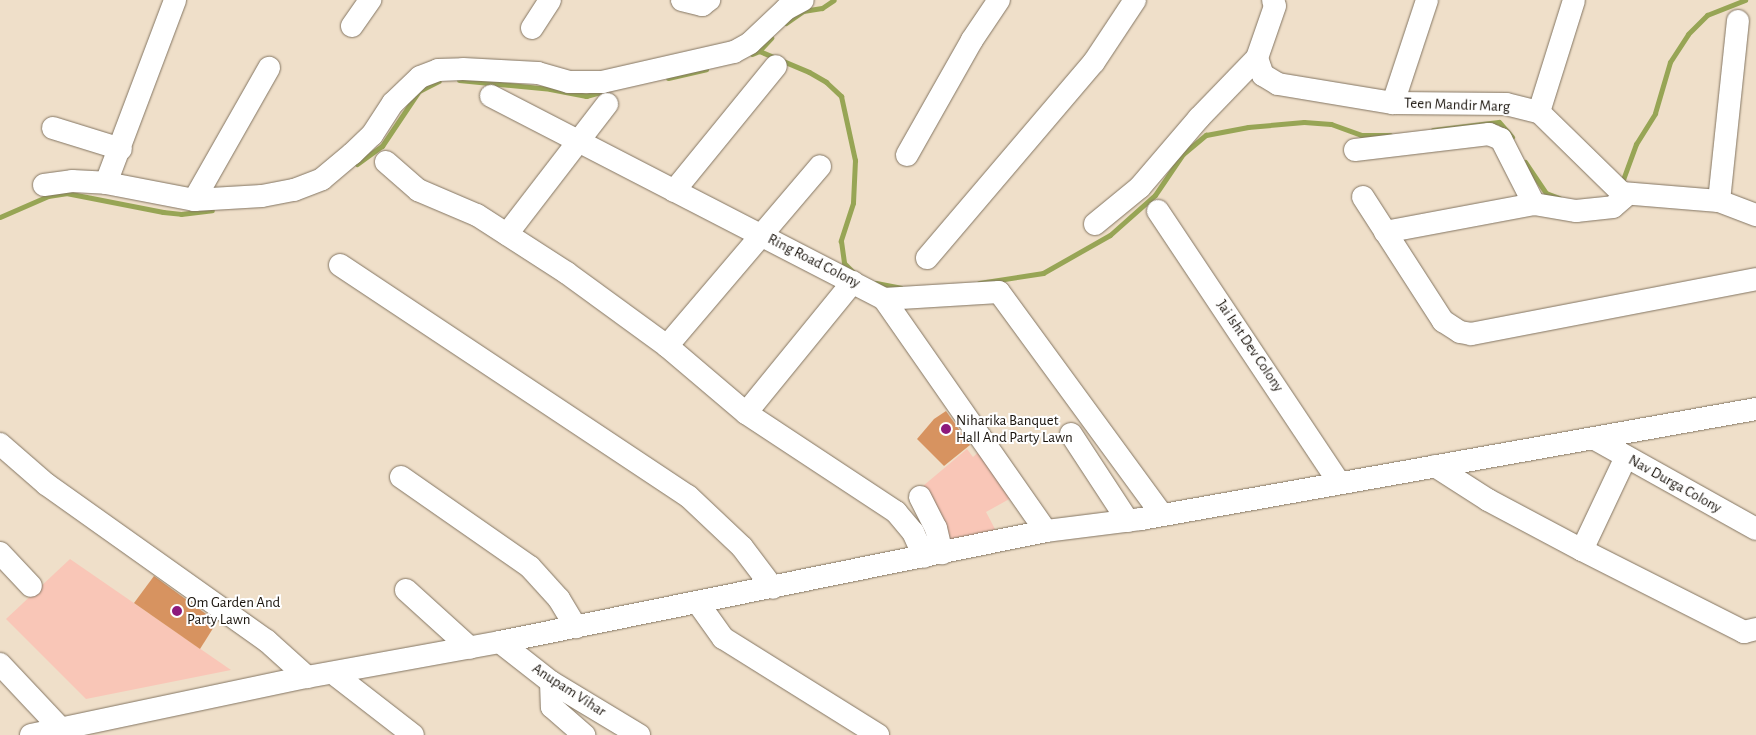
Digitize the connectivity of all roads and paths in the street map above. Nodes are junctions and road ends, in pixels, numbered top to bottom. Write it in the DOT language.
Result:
graph roads {
  1 [pos="175,0"];
  2 [pos="370,0"];
  3 [pos="550,0"];
  4 [pos="682,0"];
  5 [pos="709,0"];
  6 [pos="803,0"];
  7 [pos="999,0"];
  8 [pos="1135,0"];
  9 [pos="1274,0"];
  10 [pos="1427,0"];
  11 [pos="1574,0"];
  12 [pos="1738,21"];
  13 [pos="352,26"];
  14 [pos="532,28"];
  15 [pos="1258,58"];
  16 [pos="776,66"];
  17 [pos="270,68"];
  18 [pos="491,96"];
  19 [pos="1392,103"];
  20 [pos="607,104"];
  21 [pos="1539,112"];
  22 [pos="53,128"];
  23 [pos="578,142"];
  24 [pos="121,149"];
  25 [pos="1355,150"];
  26 [pos="908,155"];
  27 [pos="386,162"];
  28 [pos="820,166"];
  29 [pos="106,183"];
  30 [pos="44,185"];
  31 [pos="674,190"];
  32 [pos="1618,190"];
  33 [pos="1363,197"];
  34 [pos="194,200"];
  35 [pos="1719,201"];
  36 [pos="1534,204"];
  37 [pos="1158,211"];
  38 [pos="1756,215"];
  39 [pos="1096,224"];
  40 [pos="1385,232"];
  41 [pos="507,234"];
  42 [pos="764,236"];
  43 [pos="927,258"];
  44 [pos="340,265"];
  45 [pos="1756,279"];
  46 [pos="853,282"];
  47 [pos="884,299"];
  48 [pos="667,346"];
  49 [pos="1756,409"];
  50 [pos="746,413"];
  51 [pos="1071,434"];
  52 [pos="1595,439"];
  53 [pos="0,444"];
  54 [pos="1626,457"];
  55 [pos="1435,466"];
  56 [pos="400,477"];
  57 [pos="1339,482"];
  58 [pos="920,497"];
  59 [pos="1162,515"];
  60 [pos="1128,521"];
  61 [pos="1756,530"];
  62 [pos="1046,531"];
  63 [pos="1582,550"];
  64 [pos="0,553"];
  65 [pos="933,555"];
  66 [pos="31,586"];
  67 [pos="772,588"];
  68 [pos="406,590"];
  69 [pos="698,603"];
  70 [pos="576,627"];
  71 [pos="1756,630"];
  72 [pos="500,642"];
  73 [pos="470,648"];
  74 [pos="0,664"];
  75 [pos="333,673"];
  76 [pos="307,677"];
  77 [pos="551,682"];
  78 [pos="50,732"];
  79 [pos="413,735"];
  80 [pos="584,735"];
  81 [pos="639,735"];
  82 [pos="878,735"];
  1 -- 24 [label="street"];
  2 -- 13 [label="street"];
  3 -- 14 [label="street"];
  4 -- 5 [label="street"];
  6 -- 34 [label="street"];
  7 -- 26 [label="street"];
  8 -- 43 [label="street"];
  9 -- 15 [label="street"];
  10 -- 19 [label="street"];
  11 -- 21 [label="street"];
  12 -- 35 [label="street"];
  15 -- 19 [label="street, Teen Mandir Marg"];
  15 -- 39 [label="street"];
  16 -- 31 [label="street"];
  17 -- 34 [label="street"];
  18 -- 23 [label="street, Ring Road Colony"];
  19 -- 21 [label="street, Teen Mandir Marg"];
  20 -- 23 [label="street"];
  21 -- 32 [label="street"];
  22 -- 24 [label="street"];
  23 -- 31 [label="street, Ring Road Colony"];
  23 -- 41 [label="street"];
  24 -- 29 [label="street"];
  25 -- 36 [label="street"];
  27 -- 41 [label="street"];
  28 -- 42 [label="street"];
  29 -- 30 [label="street"];
  29 -- 34 [label="street"];
  31 -- 42 [label="street, Ring Road Colony"];
  32 -- 35 [label="street"];
  32 -- 36 [label="street"];
  33 -- 40 [label="street"];
  35 -- 38 [label="street"];
  36 -- 40 [label="street"];
  37 -- 57 [label="street, Jai Isht Dev Colony"];
  40 -- 45 [label="street"];
  41 -- 48 [label="street"];
  42 -- 46 [label="street, Ring Road Colony"];
  42 -- 48 [label="street"];
  44 -- 67 [label="street"];
  46 -- 47 [label="street, Ring Road Colony"];
  46 -- 50 [label="street"];
  47 -- 59 [label="street"];
  47 -- 62 [label="street, Ring Road Colony"];
  48 -- 50 [label="street"];
  49 -- 52 [label="street"];
  50 -- 65 [label="street"];
  51 -- 60 [label="street"];
  52 -- 54 [label="street, Nav Durga Colony"];
  52 -- 55 [label="street"];
  53 -- 76 [label="street"];
  54 -- 61 [label="street, Nav Durga Colony"];
  54 -- 63 [label="street"];
  55 -- 57 [label="street"];
  55 -- 63 [label="street"];
  56 -- 70 [label="street"];
  57 -- 59 [label="street"];
  58 -- 65 [label="street"];
  59 -- 60 [label="street"];
  60 -- 62 [label="street"];
  62 -- 65 [label="street"];
  63 -- 71 [label="street"];
  64 -- 66 [label="street"];
  65 -- 67 [label="street"];
  67 -- 69 [label="street"];
  68 -- 73 [label="street"];
  69 -- 70 [label="street"];
  69 -- 82 [label="street"];
  70 -- 72 [label="street"];
  72 -- 73 [label="street"];
  72 -- 77 [label="street, Anupam Vihar"];
  73 -- 75 [label="street"];
  74 -- 78 [label="street"];
  75 -- 76 [label="street"];
  75 -- 79 [label="street"];
  76 -- 78 [label="street"];
  77 -- 80 [label="street"];
  77 -- 81 [label="street, Anupam Vihar"];
}
